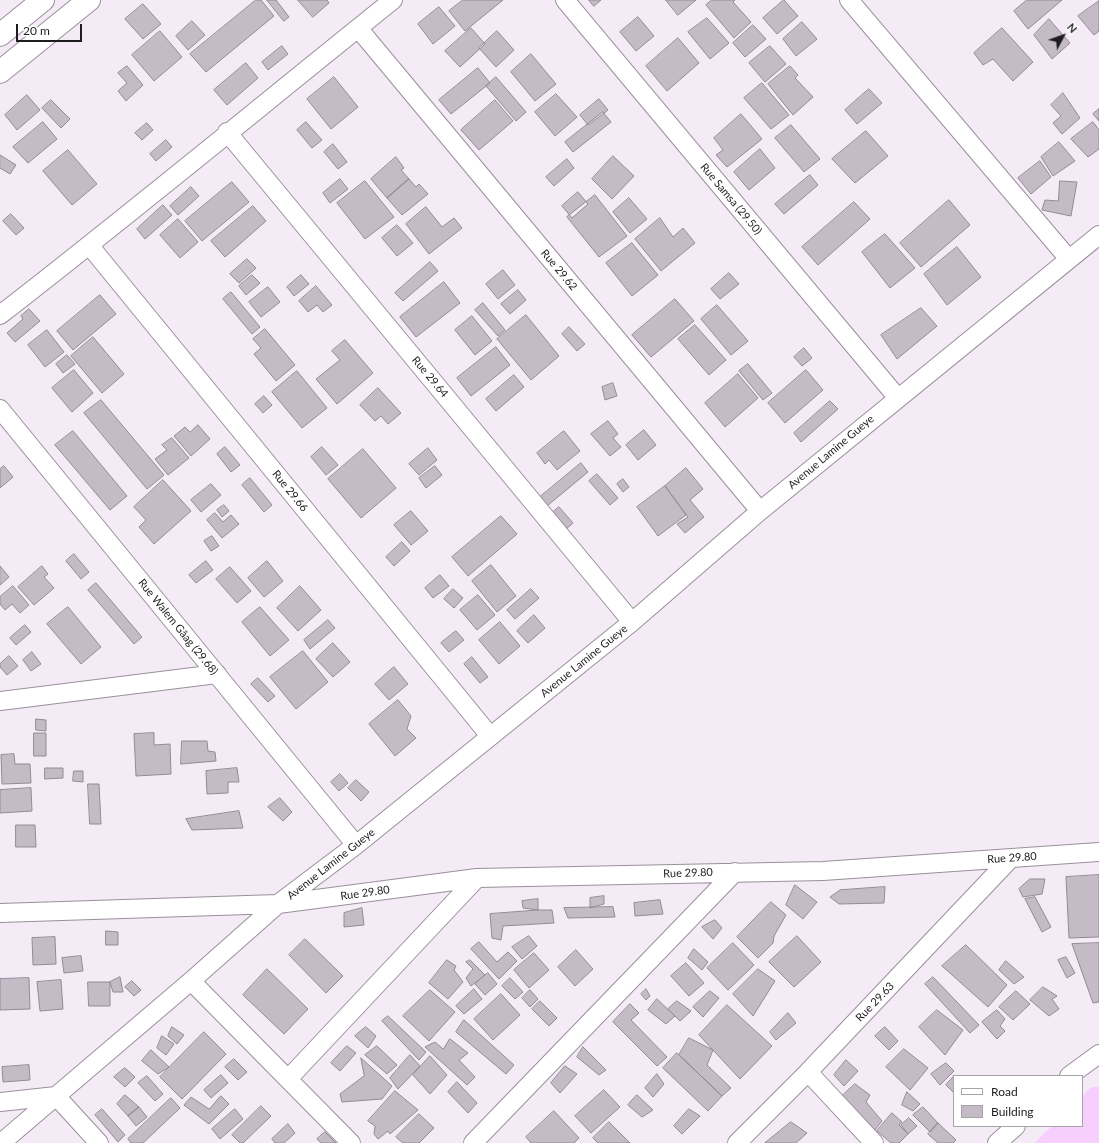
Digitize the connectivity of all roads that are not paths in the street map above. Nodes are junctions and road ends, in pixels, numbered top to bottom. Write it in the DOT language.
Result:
graph roads {
  1 [pos="43,0"];
  2 [pos="89,0"];
  3 [pos="394,0"];
  4 [pos="565,0"];
  5 [pos="849,0"];
  6 [pos="358,28"];
  7 [pos="0,35"];
  8 [pos="0,72"];
  9 [pos="227,132"];
  10 [pos="1099,234"];
  11 [pos="89,246"];
  12 [pos="1068,258"];
  13 [pos="0,315"];
  14 [pos="897,397"];
  15 [pos="0,409"];
  16 [pos="760,511"];
  17 [pos="632,622"];
  18 [pos="217,674"];
  19 [pos="4,696"];
  20 [pos="490,736"];
  21 [pos="356,846"];
  22 [pos="1099,852"];
  23 [pos="1011,858"];
  24 [pos="735,872"];
  25 [pos="477,878"];
  26 [pos="278,904"];
  27 [pos="0,913"];
  28 [pos="191,981"];
  29 [pos="1099,1054"];
  30 [pos="808,1072"];
  31 [pos="1070,1075"];
  32 [pos="288,1079"];
  33 [pos="56,1096"];
  34 [pos="0,1102"];
  35 [pos="1015,1127"];
  36 [pos="1,1143"];
  37 [pos="99,1143"];
  38 [pos="351,1143"];
  39 [pos="473,1143"];
  40 [pos="737,1143"];
  41 [pos="874,1143"];
  42 [pos="998,1143"];
  1 -- 7 [label="main road"];
  2 -- 8 [label="main road"];
  3 -- 6 [label="street"];
  4 -- 14 [label="street, Rue Samsa (29.50)"];
  5 -- 12 [label="street"];
  6 -- 9 [label="street"];
  6 -- 16 [label="street, Rue 29.62"];
  9 -- 11 [label="street"];
  9 -- 17 [label="street, Rue 29.64"];
  10 -- 12 [label="street, Avenue Lamine Gueye"];
  11 -- 13 [label="street"];
  11 -- 20 [label="street, Rue 29.66"];
  12 -- 14 [label="street, Avenue Lamine Gueye"];
  14 -- 16 [label="street, Avenue Lamine Gueye"];
  15 -- 18 [label="street, Rue Walem Gâag (29.68)"];
  16 -- 17 [label="street, Avenue Lamine Gueye"];
  17 -- 20 [label="street, Avenue Lamine Gueye"];
  18 -- 19 [label="street"];
  18 -- 21 [label="street, Rue Walem Gâag (29.68)"];
  20 -- 21 [label="street, Avenue Lamine Gueye"];
  21 -- 26 [label="street, Avenue Lamine Gueye"];
  22 -- 23 [label="street, Rue 29.80"];
  23 -- 24 [label="street, Rue 29.80"];
  23 -- 30 [label="street, Rue 29.63"];
  24 -- 25 [label="street, Rue 29.80"];
  24 -- 39 [label="street"];
  25 -- 26 [label="street, Rue 29.80"];
  25 -- 32 [label="street"];
  26 -- 27 [label="street, Avenue Lamine Gueye"];
  26 -- 28 [label="street"];
  28 -- 32 [label="street"];
  28 -- 33 [label="street"];
  29 -- 31 [label="street"];
  30 -- 40 [label="street, Rue 29.63"];
  30 -- 41 [label="street"];
  32 -- 38 [label="street"];
  33 -- 34 [label="street"];
  33 -- 36 [label="street"];
  33 -- 37 [label="street"];
  35 -- 42 [label="street"];
}
